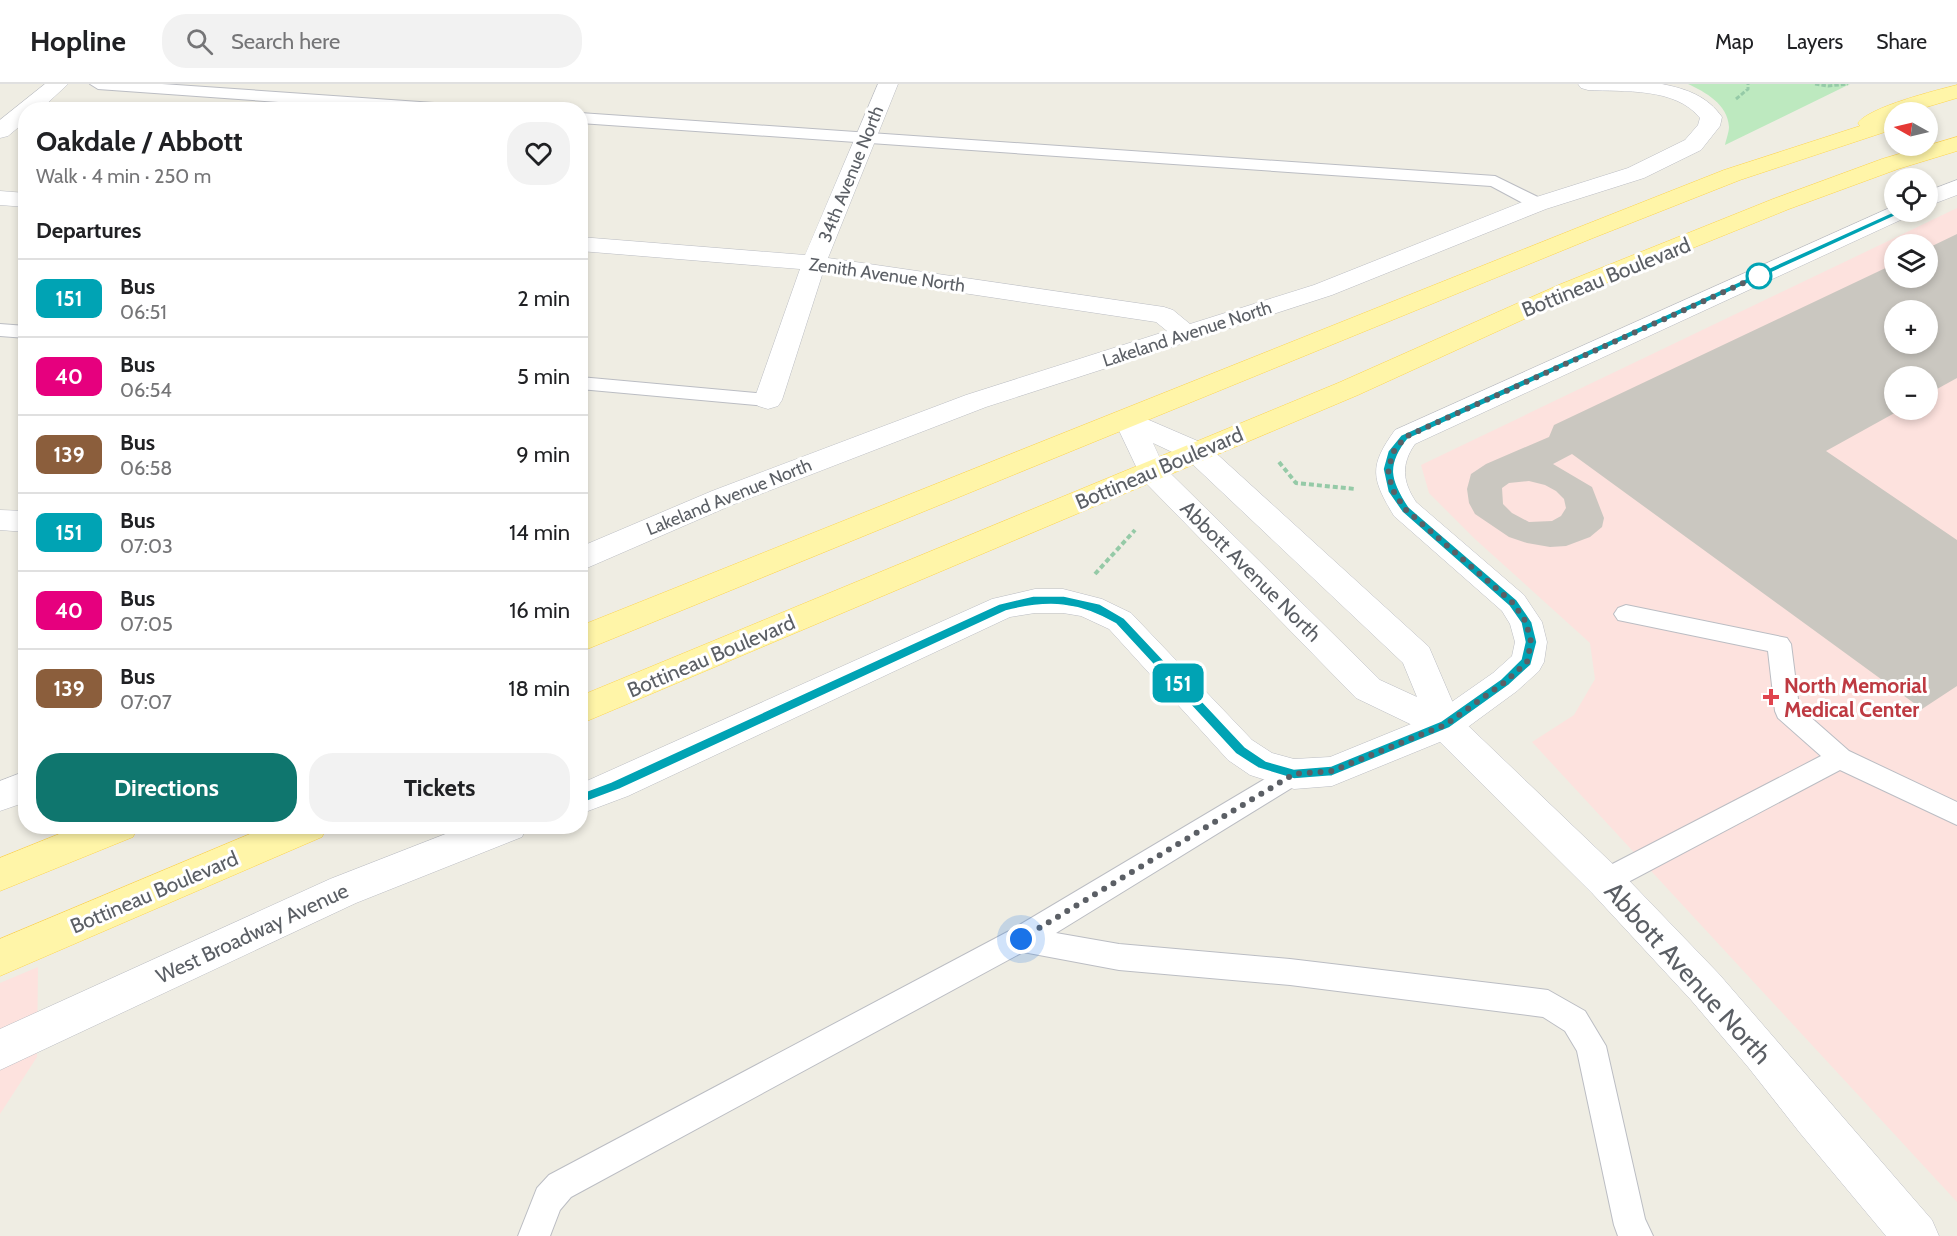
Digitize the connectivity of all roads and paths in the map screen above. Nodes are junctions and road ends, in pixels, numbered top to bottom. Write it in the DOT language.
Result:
graph roads {
  1 [pos="58,84"];
  2 [pos="98,84"];
  3 [pos="888,84"];
  4 [pos="1588,84"];
  5 [pos="1815,84"];
  6 [pos="1848,84"];
  7 [pos="1957,91"];
  8 [pos="36,102"];
  9 [pos="351,102"];
  10 [pos="1957,105"];
  11 [pos="1938,109"];
  12 [pos="18,116"];
  13 [pos="588,119"];
  14 [pos="1884,125"];
  15 [pos="0,131"];
  16 [pos="867,138"];
  17 [pos="1957,144"];
  18 [pos="1821,145"];
  19 [pos="1957,187"];
  20 [pos="1938,195"];
  21 [pos="0,198"];
  22 [pos="18,199"];
  23 [pos="1538,204"];
  24 [pos="1884,219"];
  25 [pos="588,245"];
  26 [pos="814,263"];
  27 [pos="0,330"];
  28 [pos="18,331"];
  29 [pos="1186,334"];
  30 [pos="588,384"];
  31 [pos="768,400"];
  32 [pos="1128,420"];
  33 [pos="1197,452"];
  34 [pos="1279,462"];
  35 [pos="1152,472"];
  36 [pos="1350,489"];
  37 [pos="0,520"];
  38 [pos="18,521"];
  39 [pos="1135,530"];
  40 [pos="588,557"];
  41 [pos="1090,580"];
  42 [pos="1626,614"];
  43 [pos="588,637"];
  44 [pos="588,708"];
  45 [pos="1445,725"];
  46 [pos="1840,758"];
  47 [pos="1294,774"];
  48 [pos="18,789"];
  49 [pos="0,796"];
  50 [pos="588,796"];
  51 [pos="1957,814"];
  52 [pos="100,834"];
  53 [pos="290,834"];
  54 [pos="489,834"];
  55 [pos="0,875"];
  56 [pos="1605,881"];
  57 [pos="1021,939"];
  58 [pos="0,958"];
  59 [pos="0,1050"];
  60 [pos="534,1236"];
  61 [pos="1637,1236"];
  62 [pos="1916,1236"];
  1 -- 8 [label="street"];
  2 -- 9 [label="lane"];
  3 -- 16 [label="street, 34th Avenue North"];
  4 -- 23 [label="street, Lakeland Avenue North"];
  5 -- 6 [label="path"];
  7 -- 18 [label="main road"];
  10 -- 11 [label="main road"];
  12 -- 15 [label="street"];
  13 -- 16 [label="lane"];
  14 -- 18 [label="main road"];
  16 -- 23 [label="lane"];
  16 -- 26 [label="street, 34th Avenue North"];
  17 -- 33 [label="main road, Bottineau Boulevard"];
  18 -- 32 [label="main road"];
  19 -- 20 [label="street"];
  21 -- 22 [label="street"];
  23 -- 29 [label="street, Lakeland Avenue North"];
  24 -- 45 [label="street"];
  25 -- 26 [label="street, Zenith Avenue North"];
  26 -- 29 [label="street, Zenith Avenue North"];
  26 -- 31 [label="street, 34th Avenue North"];
  27 -- 28 [label="lane"];
  29 -- 40 [label="street, Lakeland Avenue North"];
  30 -- 31 [label="lane"];
  32 -- 33 [label="street, Abbott Avenue North"];
  32 -- 35 [label="street, Abbott Avenue North"];
  32 -- 43 [label="main road"];
  33 -- 35 [label="main road, Bottineau Boulevard"];
  33 -- 45 [label="street, Abbott Avenue North"];
  34 -- 36 [label="path"];
  35 -- 44 [label="main road, Bottineau Boulevard"];
  35 -- 45 [label="street, Abbott Avenue North"];
  37 -- 38 [label="street"];
  39 -- 41 [label="path"];
  42 -- 46 [label="lane"];
  45 -- 47 [label="street"];
  45 -- 56 [label="street, Abbott Avenue North"];
  46 -- 51 [label="lane"];
  46 -- 56 [label="lane"];
  47 -- 50 [label="street"];
  47 -- 57 [label="lane"];
  48 -- 49 [label="street"];
  52 -- 55 [label="main road"];
  53 -- 58 [label="main road, Bottineau Boulevard"];
  54 -- 59 [label="street, West Broadway Avenue"];
  56 -- 62 [label="street, Abbott Avenue North"];
  57 -- 60 [label="lane"];
  57 -- 61 [label="lane"];
}
